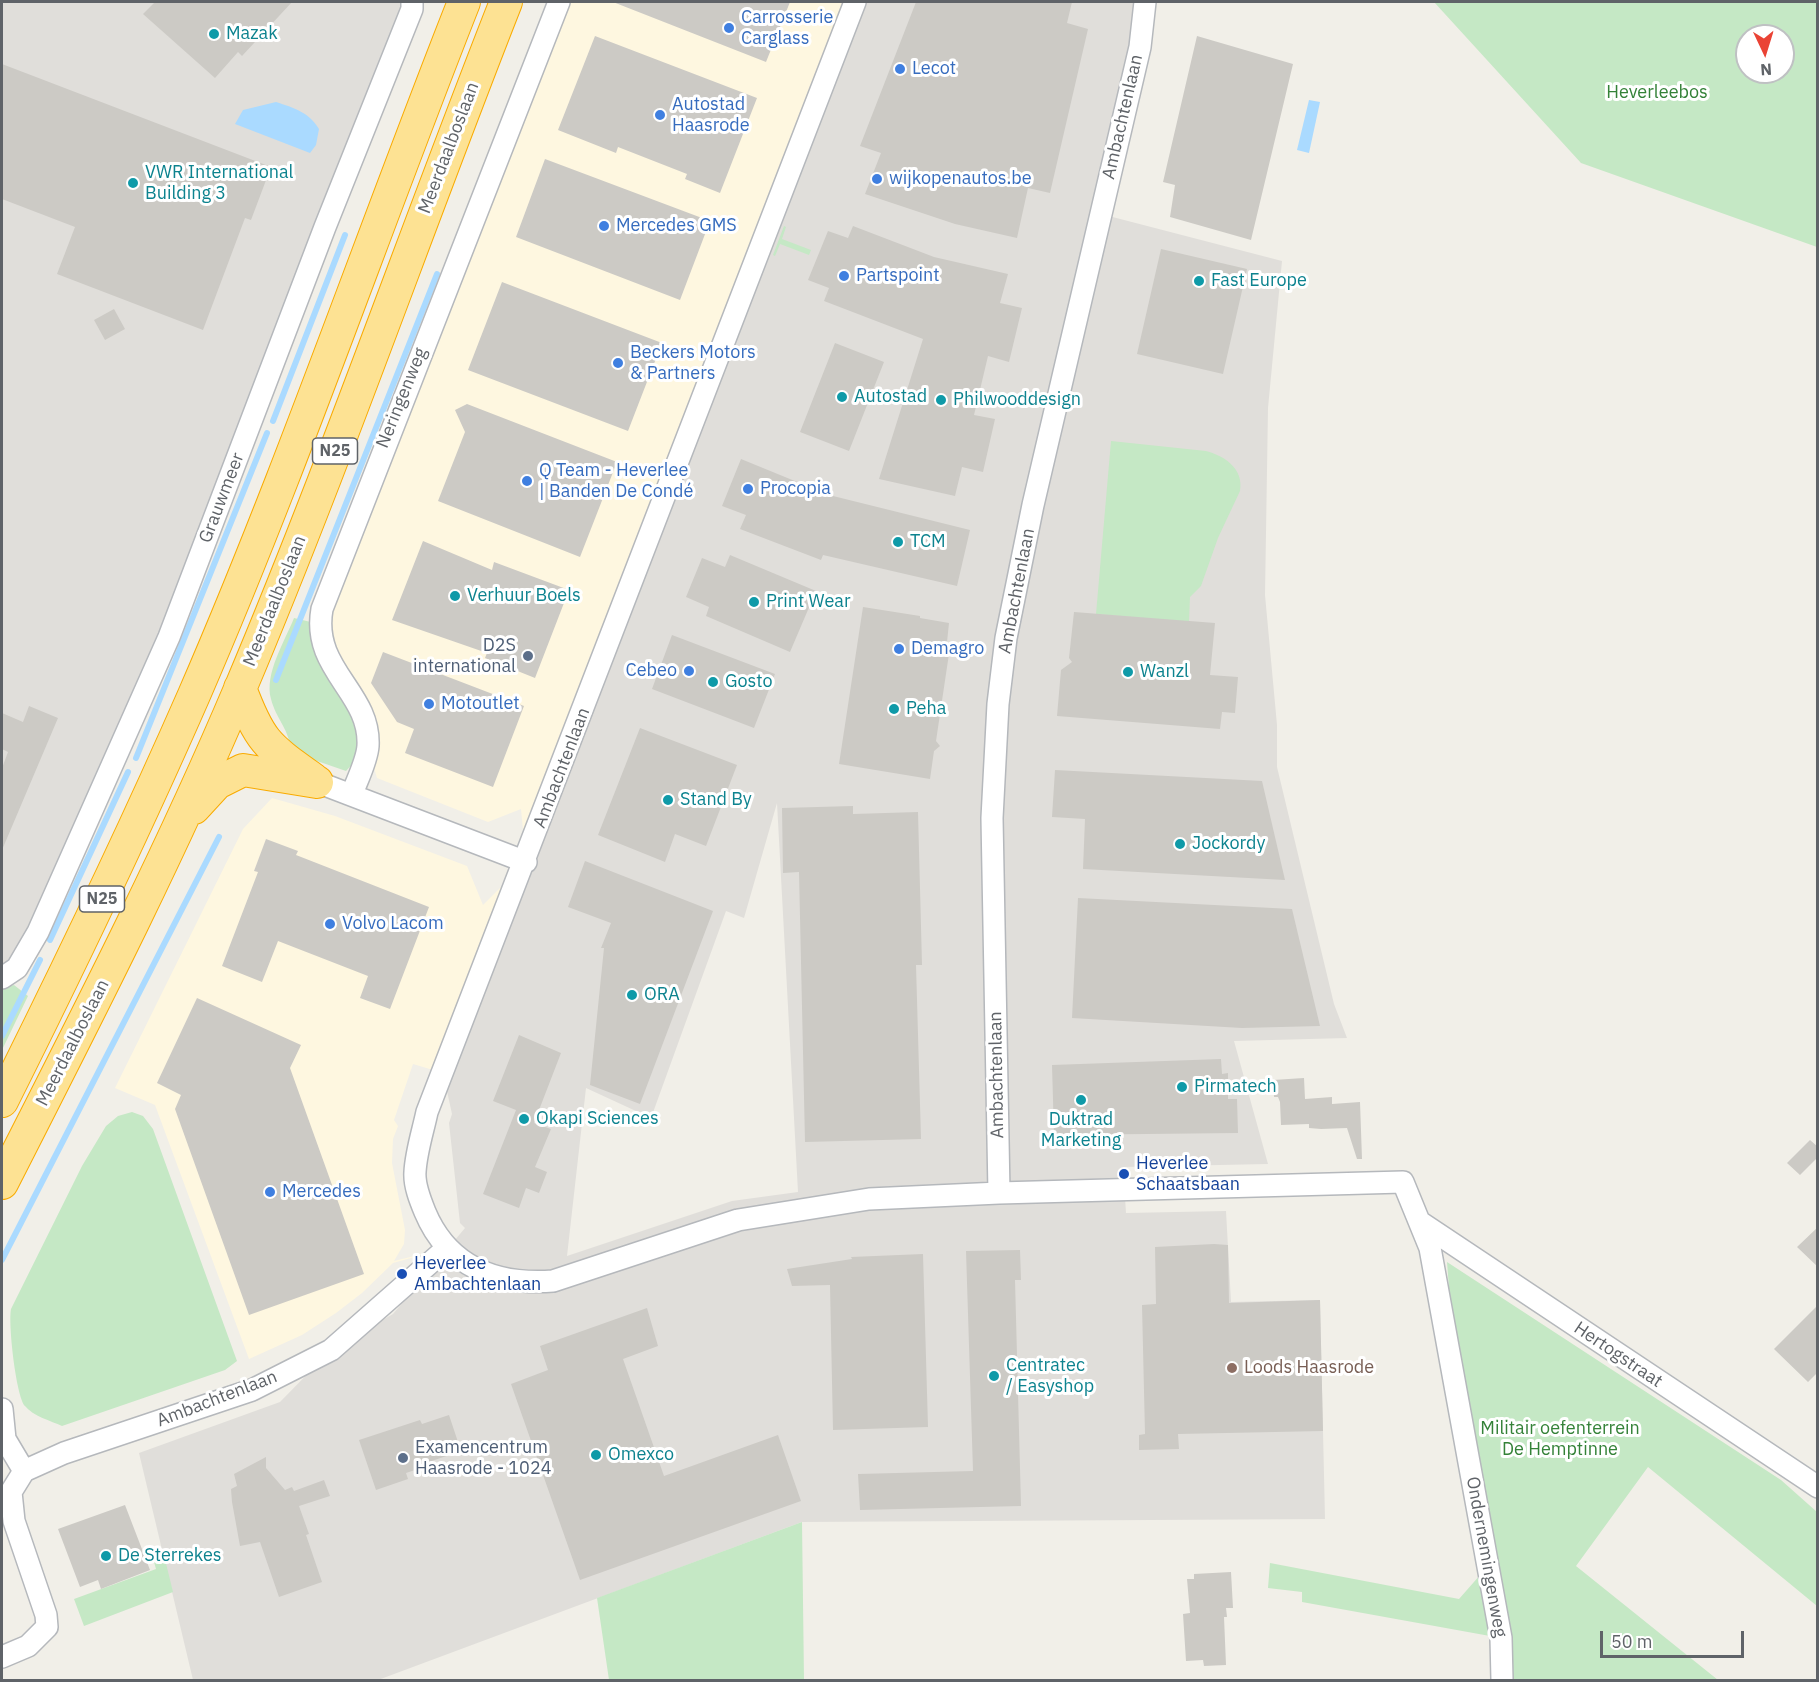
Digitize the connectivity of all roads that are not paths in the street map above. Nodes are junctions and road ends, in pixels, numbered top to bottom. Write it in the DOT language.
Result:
graph roads {
  1 [pos="412,2"];
  2 [pos="464,2"];
  3 [pos="506,2"];
  4 [pos="559,2"];
  5 [pos="855,2"];
  6 [pos="1145,2"];
  7 [pos="240,688"];
  8 [pos="195,693"];
  9 [pos="210,756"];
  10 [pos="243,770"];
  11 [pos="317,782"];
  12 [pos="352,794"];
  13 [pos="182,821"];
  14 [pos="526,862"];
  15 [pos="2,978"];
  16 [pos="2,1101"];
  17 [pos="2,1183"];
  18 [pos="999,1193"];
  19 [pos="1420,1222"];
  20 [pos="447,1248"];
  21 [pos="2,1409"];
  22 [pos="24,1471"];
  23 [pos="1818,1487"];
  24 [pos="2,1657"];
  25 [pos="1502,1680"];
  1 -- 15 [label="street, Grauwmeer"];
  2 -- 8 [label="highway, Meerdaalboslaan / N25"];
  3 -- 7 [label="highway, Meerdaalboslaan / N25"];
  4 -- 12 [label="street, Neringenweg"];
  5 -- 14 [label="street, Ambachtenlaan"];
  6 -- 18 [label="street, Ambachtenlaan"];
  7 -- 9 [label="highway, Meerdaalboslaan / N25"];
  7 -- 11 [label="highway"];
  8 -- 9 [label="highway"];
  8 -- 16 [label="highway, Meerdaalboslaan / N25"];
  9 -- 10 [label="highway"];
  9 -- 13 [label="highway, Meerdaalboslaan / N25"];
  10 -- 11 [label="highway"];
  10 -- 13 [label="highway"];
  11 -- 12 [label="street"];
  12 -- 14 [label="street"];
  13 -- 17 [label="highway, Meerdaalboslaan / N25"];
  14 -- 20 [label="street, Ambachtenlaan"];
  18 -- 19 [label="street, Ambachtenlaan"];
  18 -- 20 [label="street, Ambachtenlaan"];
  19 -- 23 [label="street, Hertogstraat"];
  19 -- 25 [label="street, Ondernemingenweg"];
  20 -- 22 [label="street, Ambachtenlaan"];
  21 -- 22 [label="street"];
  22 -- 24 [label="street"];
}
